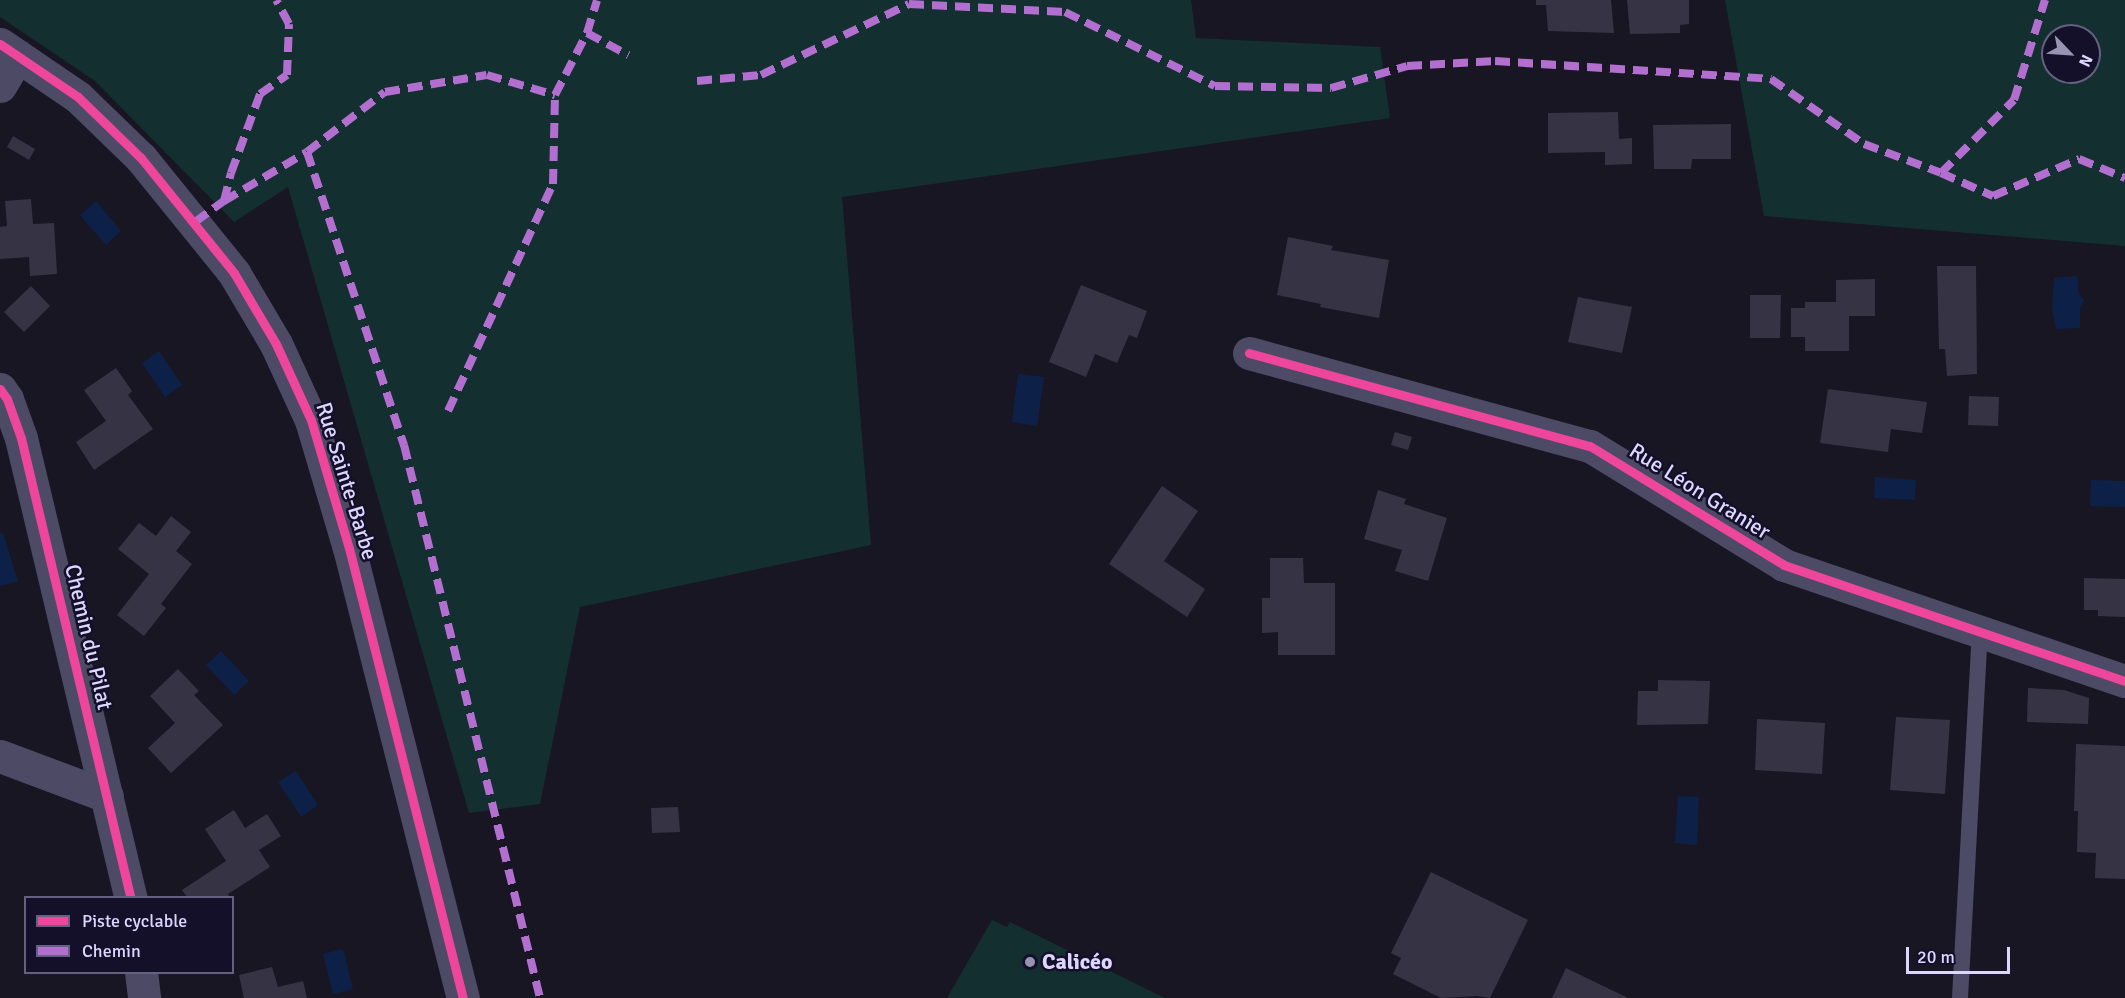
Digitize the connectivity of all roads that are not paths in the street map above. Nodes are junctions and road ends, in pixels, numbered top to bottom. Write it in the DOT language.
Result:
graph roads {
  1 [pos="9,50"];
  2 [pos="0,86"];
  3 [pos="1249,353"];
  4 [pos="0,389"];
  5 [pos="1980,631"];
  6 [pos="2125,681"];
  7 [pos="0,756"];
  8 [pos="107,796"];
  9 [pos="131,896"];
  10 [pos="141,974"];
  11 [pos="144,998"];
  12 [pos="464,998"];
  13 [pos="1960,998"];
  1 -- 2 [label="street"];
  1 -- 12 [label="street, Rue Sainte-Barbe"];
  3 -- 5 [label="street, Rue Léon Granier"];
  4 -- 8 [label="street, Chemin du Pilat"];
  5 -- 6 [label="street, Rue Léon Granier"];
  5 -- 13 [label="lane"];
  7 -- 8 [label="street"];
  8 -- 9 [label="street, Chemin du Pilat"];
  10 -- 11 [label="street"];
}
